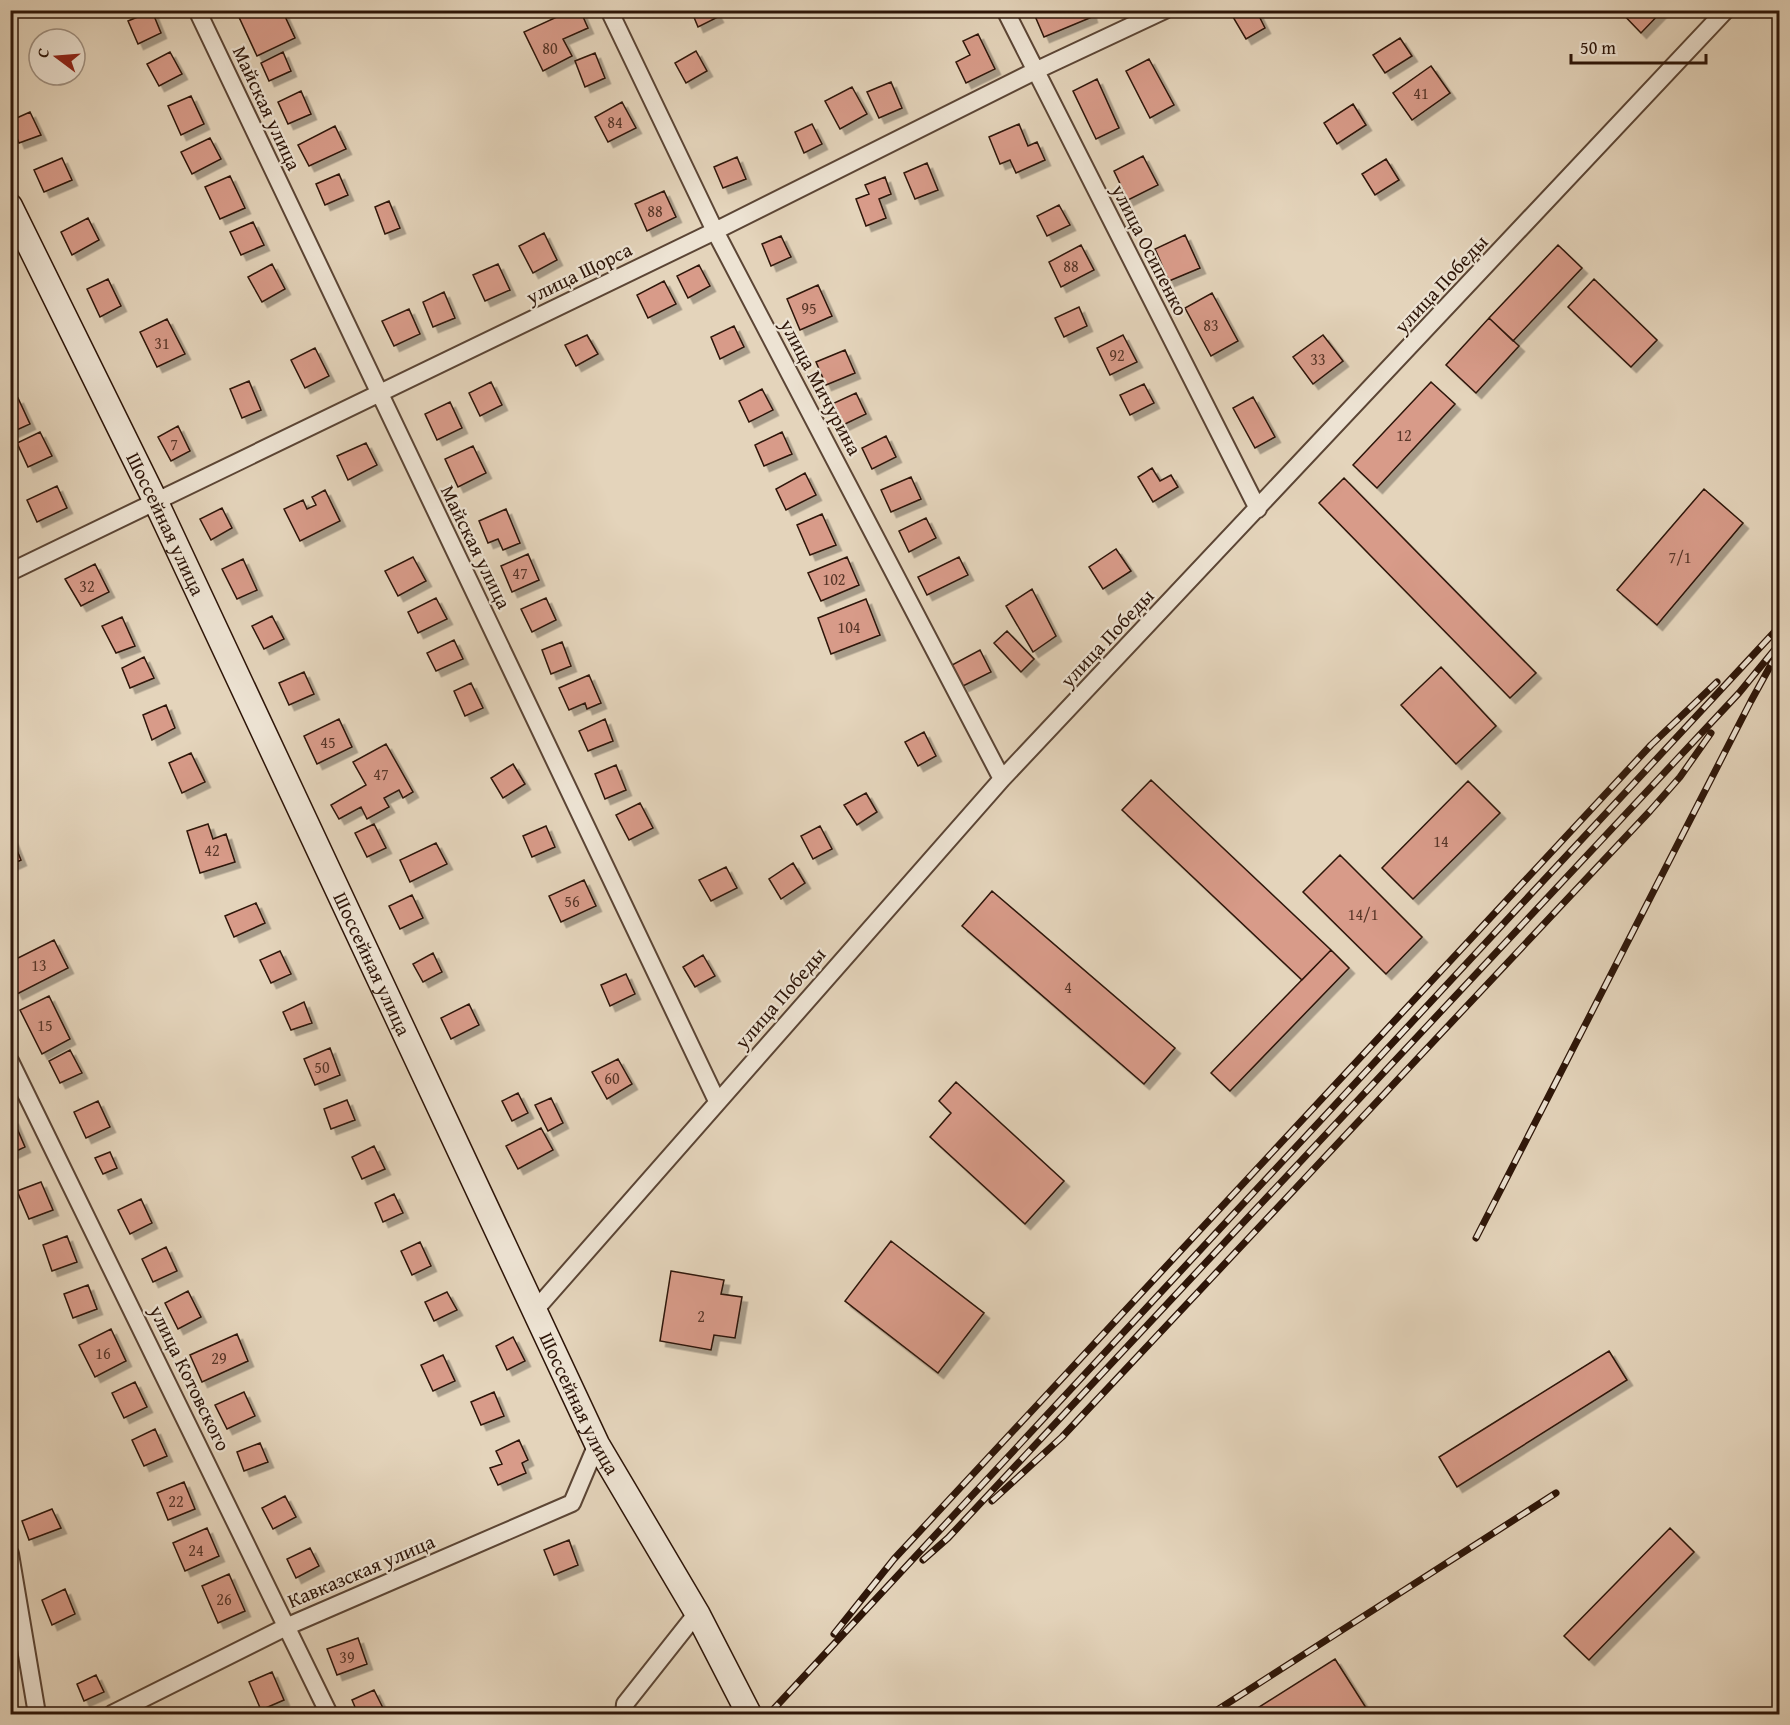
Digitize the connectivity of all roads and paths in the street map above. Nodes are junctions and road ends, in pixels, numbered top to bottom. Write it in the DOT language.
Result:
graph roads {
  1 [pos="197,10"];
  2 [pos="609,10"];
  3 [pos="1005,10"];
  4 [pos="1165,10"];
  5 [pos="1726,10"];
  6 [pos="1035,71"];
  7 [pos="10,206"];
  8 [pos="716,231"];
  9 [pos="378,392"];
  10 [pos="155,500"];
  11 [pos="1258,509"];
  12 [pos="10,572"];
  13 [pos="1002,779"];
  14 [pos="10,1061"];
  15 [pos="717,1101"];
  16 [pos="536,1310"];
  17 [pos="597,1444"];
  18 [pos="10,1554"];
  19 [pos="697,1613"];
  20 [pos="288,1626"];
  21 [pos="37,1714"];
  22 [pos="112,1714"];
  23 [pos="329,1714"];
  24 [pos="624,1714"];
  25 [pos="749,1714"];
  1 -- 9 [label="street, Майская улица"];
  2 -- 8 [label="street, улица Мичурина"];
  3 -- 6 [label="street, улица Осипенко"];
  4 -- 6 [label="street, улица Щорса"];
  5 -- 11 [label="street, улица Победы"];
  6 -- 8 [label="street, улица Щорса"];
  6 -- 11 [label="street, улица Осипенко"];
  7 -- 10 [label="main road, Шоссейная улица"];
  8 -- 9 [label="street, улица Щорса"];
  8 -- 13 [label="street, улица Мичурина"];
  9 -- 10 [label="street, улица Щорса"];
  9 -- 15 [label="street, Майская улица"];
  10 -- 12 [label="street, улица Щорса"];
  10 -- 16 [label="main road, Шоссейная улица"];
  11 -- 13 [label="street, улица Победы"];
  13 -- 15 [label="street, улица Победы"];
  14 -- 20 [label="street, улица Котовского"];
  15 -- 16 [label="street, улица Победы"];
  16 -- 17 [label="main road, Шоссейная улица"];
  17 -- 19 [label="main road, Шоссейная улица"];
  17 -- 20 [label="street, Кавказская улица"];
  18 -- 21 [label="street"];
  19 -- 24 [label="street"];
  19 -- 25 [label="main road, Шоссейная улица"];
  20 -- 22 [label="street, Кавказская улица"];
  20 -- 23 [label="street, улица Котовского"];
}
